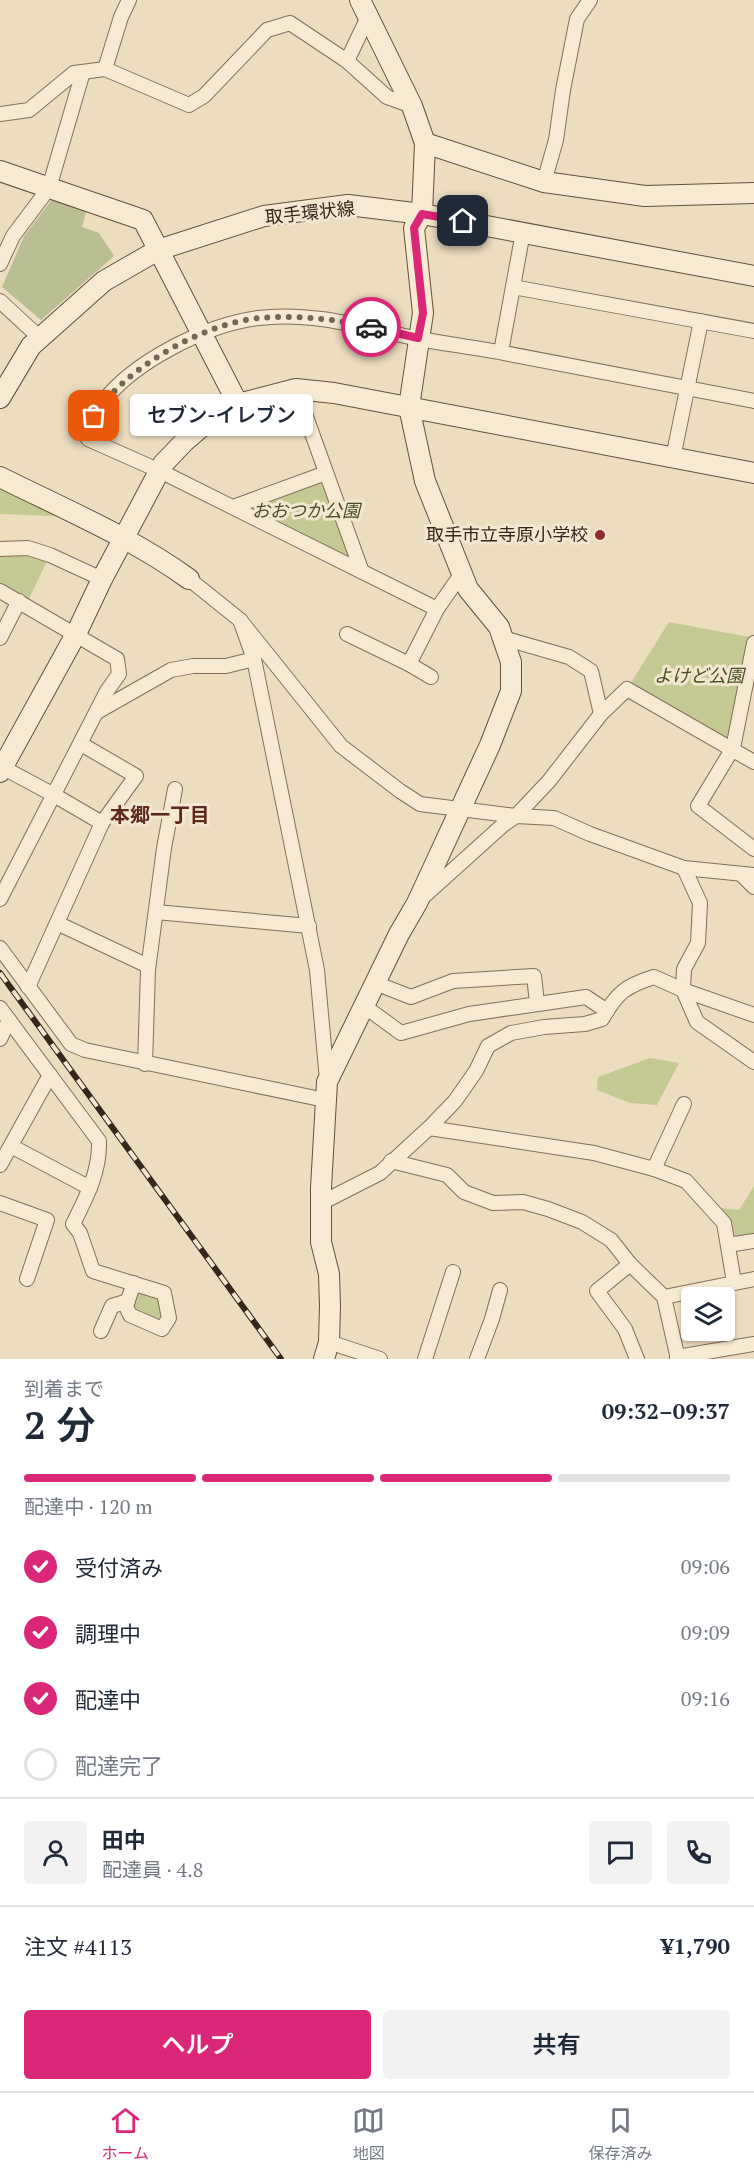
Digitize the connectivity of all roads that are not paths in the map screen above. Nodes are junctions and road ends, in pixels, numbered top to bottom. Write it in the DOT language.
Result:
graph roads {
  1 [pos="129,0"];
  2 [pos="590,0"];
  3 [pos="364,8"];
  4 [pos="347,61"];
  5 [pos="105,69"];
  6 [pos="82,72"];
  7 [pos="412,106"];
  8 [pos="0,114"];
  9 [pos="424,143"];
  10 [pos="0,171"];
  11 [pos="544,182"];
  12 [pos="49,188"];
  13 [pos="754,193"];
  14 [pos="422,214"];
  15 [pos="0,230"];
  16 [pos="523,232"];
  17 [pos="13,236"];
  18 [pos="158,250"];
  19 [pos="0,264"];
  20 [pos="754,276"];
  21 [pos="513,286"];
  22 [pos="0,301"];
  23 [pos="701,321"];
  24 [pos="754,331"];
  25 [pos="202,334"];
  26 [pos="40,338"];
  27 [pos="418,338"];
  28 [pos="501,352"];
  29 [pos="296,389"];
  30 [pos="688,389"];
  31 [pos="0,398"];
  32 [pos="754,401"];
  33 [pos="238,404"];
  34 [pos="409,407"];
  35 [pos="673,458"];
  36 [pos="160,471"];
  37 [pos="326,472"];
  38 [pos="754,473"];
  39 [pos="0,477"];
  40 [pos="233,507"];
  41 [pos="124,539"];
  42 [pos="0,549"];
  43 [pos="362,572"];
  44 [pos="462,573"];
  45 [pos="102,579"];
  46 [pos="189,579"];
  47 [pos="0,591"];
  48 [pos="19,601"];
  49 [pos="437,609"];
  50 [pos="240,620"];
  51 [pos="76,634"];
  52 [pos="347,634"];
  53 [pos="0,638"];
  54 [pos="503,638"];
  55 [pos="754,643"];
  56 [pos="254,659"];
  57 [pos="409,664"];
  58 [pos="431,677"];
  59 [pos="97,712"];
  60 [pos="601,714"];
  61 [pos="81,744"];
  62 [pos="733,748"];
  63 [pos="754,762"];
  64 [pos="1,769"];
  65 [pos="176,789"];
  66 [pos="54,795"];
  67 [pos="459,810"];
  68 [pos="516,816"];
  69 [pos="102,823"];
  70 [pos="754,849"];
  71 [pos="684,868"];
  72 [pos="748,874"];
  73 [pos="754,887"];
  74 [pos="0,899"];
  75 [pos="417,903"];
  76 [pos="156,912"];
  77 [pos="57,922"];
  78 [pos="309,926"];
  79 [pos="0,948"];
  80 [pos="148,966"];
  81 [pos="375,983"];
  82 [pos="28,987"];
  83 [pos="683,990"];
  84 [pos="537,1003"];
  85 [pos="364,1006"];
  86 [pos="0,1008"];
  87 [pos="607,1011"];
  88 [pos="754,1015"];
  89 [pos="9,1020"];
  90 [pos="0,1039"];
  91 [pos="754,1062"];
  92 [pos="145,1064"];
  93 [pos="50,1075"];
  94 [pos="326,1091"];
  95 [pos="684,1104"];
  96 [pos="429,1128"];
  97 [pos="11,1146"];
  98 [pos="391,1161"];
  99 [pos="0,1165"];
  100 [pos="654,1169"];
  101 [pos="90,1188"];
  102 [pos="0,1203"];
  103 [pos="321,1203"];
  104 [pos="47,1220"];
  105 [pos="73,1224"];
  106 [pos="754,1240"];
  107 [pos="728,1245"];
  108 [pos="630,1264"];
  109 [pos="453,1272"];
  110 [pos="27,1278"];
  111 [pos="754,1279"];
  112 [pos="734,1282"];
  113 [pos="134,1283"];
  114 [pos="500,1290"];
  115 [pos="664,1297"];
  116 [pos="128,1301"];
  117 [pos="101,1331"];
  118 [pos="754,1344"];
  119 [pos="327,1350"];
  120 [pos="678,1358"];
  121 [pos="380,1359"];
  122 [pos="425,1359"];
  123 [pos="477,1359"];
  124 [pos="637,1359"];
  1 -- 5 [label="street"];
  2 -- 11 [label="street"];
  3 -- 4 [label="street"];
  3 -- 7 [label="street"];
  4 -- 5 [label="street"];
  4 -- 7 [label="street"];
  5 -- 6 [label="street"];
  6 -- 8 [label="street"];
  6 -- 12 [label="street"];
  7 -- 9 [label="street"];
  9 -- 11 [label="street"];
  9 -- 14 [label="street"];
  10 -- 12 [label="street"];
  11 -- 13 [label="street"];
  12 -- 17 [label="street"];
  12 -- 18 [label="street"];
  14 -- 16 [label="street, 取手環状線"];
  14 -- 18 [label="street, 取手環状線"];
  14 -- 27 [label="street"];
  15 -- 17 [label="street"];
  16 -- 20 [label="street, 取手環状線"];
  16 -- 21 [label="street"];
  17 -- 19 [label="street"];
  18 -- 25 [label="street"];
  18 -- 26 [label="street, 取手環状線"];
  21 -- 23 [label="street"];
  21 -- 28 [label="street"];
  22 -- 26 [label="street"];
  23 -- 24 [label="street"];
  23 -- 30 [label="street"];
  25 -- 27 [label="street"];
  25 -- 33 [label="street"];
  25 -- 36 [label="street"];
  26 -- 31 [label="street, 取手環状線"];
  27 -- 28 [label="street"];
  27 -- 34 [label="street"];
  28 -- 30 [label="street"];
  29 -- 33 [label="street"];
  29 -- 34 [label="street"];
  29 -- 37 [label="street"];
  30 -- 32 [label="street"];
  30 -- 35 [label="street"];
  33 -- 36 [label="street"];
  34 -- 35 [label="street"];
  34 -- 44 [label="street"];
  35 -- 38 [label="street"];
  36 -- 40 [label="street"];
  36 -- 41 [label="street"];
  37 -- 40 [label="street"];
  37 -- 43 [label="street"];
  39 -- 41 [label="street"];
  40 -- 43 [label="street"];
  41 -- 45 [label="street"];
  41 -- 46 [label="street"];
  42 -- 45 [label="street"];
  43 -- 49 [label="street"];
  44 -- 49 [label="street"];
  44 -- 54 [label="street"];
  45 -- 51 [label="street"];
  46 -- 50 [label="street"];
  47 -- 48 [label="street"];
  48 -- 51 [label="street"];
  48 -- 53 [label="street"];
  49 -- 57 [label="street"];
  50 -- 56 [label="street"];
  50 -- 67 [label="street"];
  51 -- 59 [label="street"];
  51 -- 64 [label="street"];
  52 -- 57 [label="street"];
  54 -- 60 [label="street"];
  54 -- 67 [label="street"];
  55 -- 62 [label="street"];
  56 -- 59 [label="street"];
  56 -- 78 [label="street"];
  57 -- 58 [label="street"];
  59 -- 61 [label="street"];
  60 -- 62 [label="street"];
  60 -- 68 [label="street"];
  61 -- 66 [label="street"];
  61 -- 69 [label="street"];
  62 -- 63 [label="street"];
  62 -- 70 [label="street"];
  64 -- 66 [label="street"];
  65 -- 76 [label="street"];
  66 -- 69 [label="street"];
  66 -- 74 [label="street"];
  67 -- 68 [label="street"];
  67 -- 75 [label="street"];
  68 -- 71 [label="street"];
  68 -- 75 [label="street"];
  69 -- 77 [label="street"];
  71 -- 72 [label="street"];
  71 -- 83 [label="street"];
  72 -- 73 [label="street"];
  75 -- 81 [label="street"];
  76 -- 78 [label="street"];
  76 -- 80 [label="street"];
  77 -- 80 [label="street"];
  77 -- 82 [label="street"];
  78 -- 94 [label="street"];
  79 -- 82 [label="street"];
  80 -- 92 [label="street"];
  81 -- 84 [label="street"];
  81 -- 85 [label="street"];
  82 -- 92 [label="street"];
  83 -- 87 [label="street"];
  83 -- 88 [label="street"];
  83 -- 91 [label="street"];
  84 -- 85 [label="street"];
  84 -- 87 [label="street"];
  85 -- 94 [label="street"];
  86 -- 89 [label="street"];
  87 -- 96 [label="street"];
  89 -- 90 [label="street"];
  89 -- 93 [label="street"];
  92 -- 94 [label="street"];
  93 -- 97 [label="street"];
  93 -- 101 [label="street"];
  94 -- 103 [label="street"];
  95 -- 100 [label="street"];
  96 -- 98 [label="street"];
  96 -- 100 [label="street"];
  97 -- 99 [label="street"];
  97 -- 101 [label="street"];
  98 -- 103 [label="street"];
  98 -- 108 [label="street"];
  100 -- 107 [label="street"];
  101 -- 105 [label="street"];
  102 -- 104 [label="street"];
  103 -- 119 [label="street"];
  104 -- 105 [label="street"];
  104 -- 110 [label="street"];
  105 -- 113 [label="street"];
  106 -- 107 [label="street"];
  107 -- 112 [label="street"];
  108 -- 115 [label="street"];
  108 -- 124 [label="street"];
  109 -- 122 [label="street"];
  111 -- 112 [label="street"];
  112 -- 115 [label="street"];
  113 -- 116 [label="street"];
  113 -- 116 [label="street"];
  114 -- 123 [label="street"];
  115 -- 120 [label="street"];
  116 -- 117 [label="street"];
  118 -- 120 [label="street"];
  119 -- 121 [label="street"];
}
